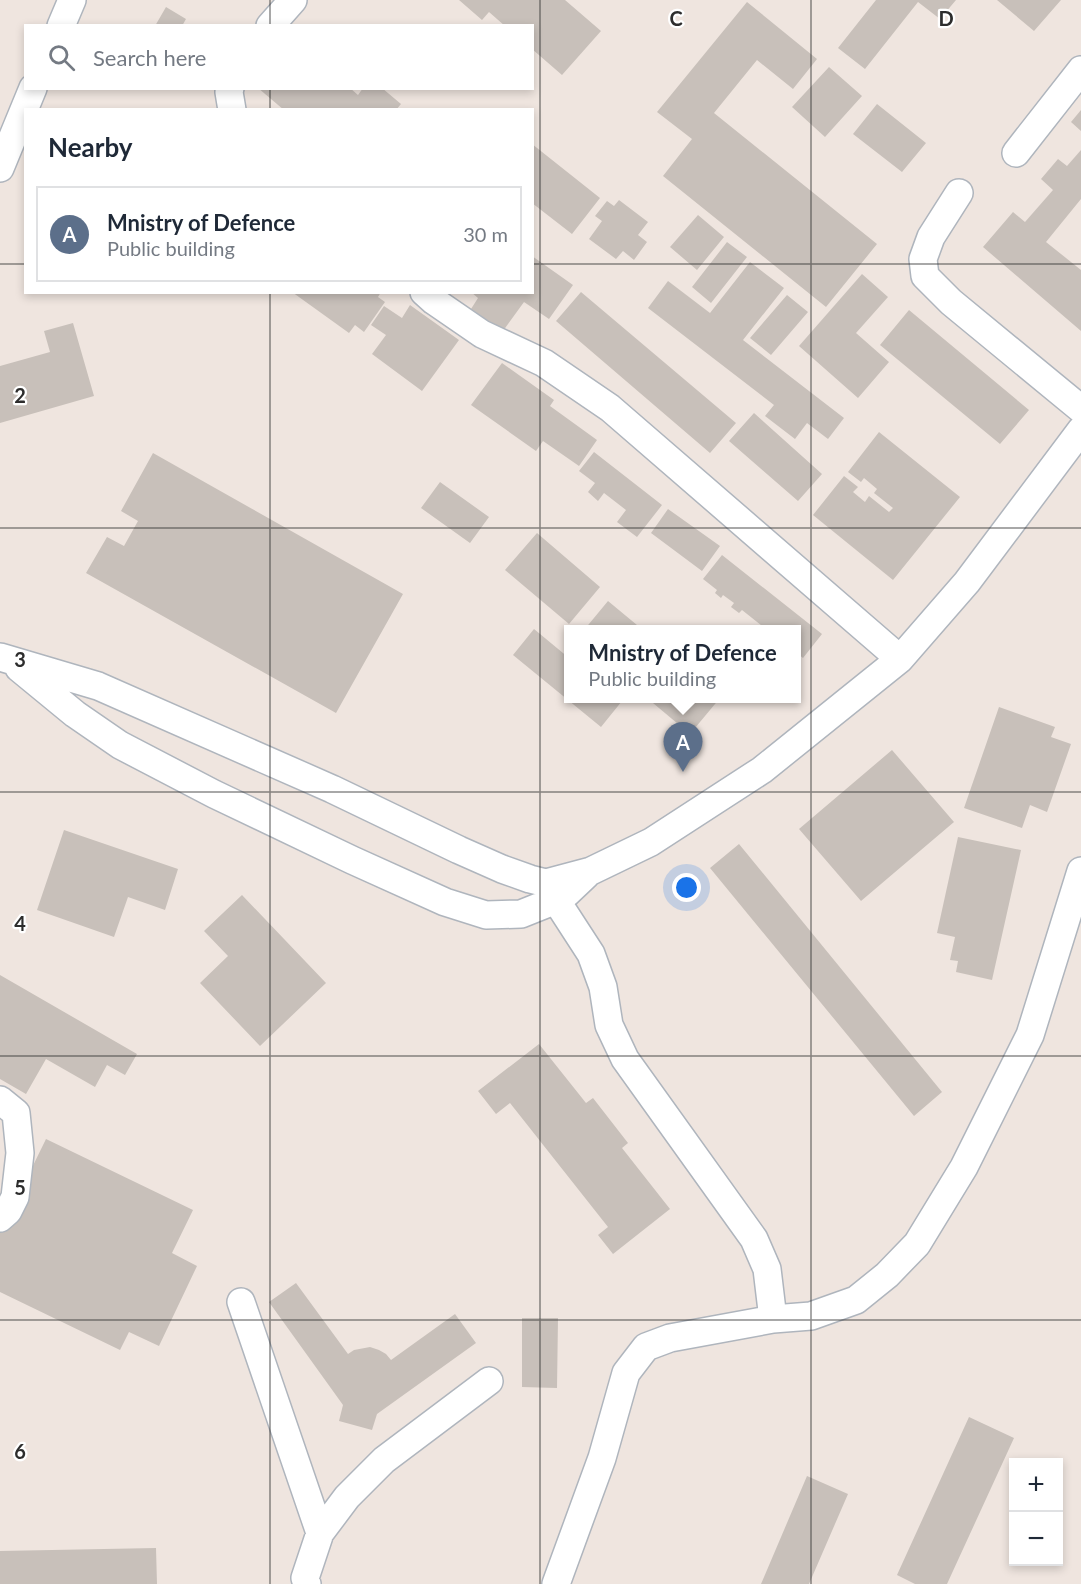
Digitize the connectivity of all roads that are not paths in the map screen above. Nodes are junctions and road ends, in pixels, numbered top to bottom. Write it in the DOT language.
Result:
graph roads {
  1 [pos="72,0"];
  2 [pos="293,0"];
  3 [pos="62,24"];
  4 [pos="272,24"];
  5 [pos="1081,70"];
  6 [pos="32,90"];
  7 [pos="230,90"];
  8 [pos="25,108"];
  9 [pos="232,108"];
  10 [pos="24,110"];
  11 [pos="1016,153"];
  12 [pos="0,168"];
  13 [pos="959,193"];
  14 [pos="426,294"];
  15 [pos="1081,409"];
  16 [pos="1081,430"];
  17 [pos="4,658"];
  18 [pos="900,659"];
  19 [pos="1081,871"];
  20 [pos="551,892"];
  21 [pos="0,1100"];
  22 [pos="0,1218"];
  23 [pos="241,1302"];
  24 [pos="773,1319"];
  25 [pos="489,1380"];
  26 [pos="320,1533"];
  27 [pos="301,1582"];
  28 [pos="556,1584"];
  1 -- 3 [label="street"];
  2 -- 4 [label="street"];
  5 -- 11 [label="street"];
  6 -- 8 [label="street"];
  7 -- 9 [label="street"];
  10 -- 12 [label="street"];
  13 -- 15 [label="street"];
  14 -- 18 [label="street"];
  16 -- 18 [label="street"];
  17 -- 20 [label="street"];
  17 -- 20 [label="street"];
  18 -- 20 [label="street"];
  19 -- 24 [label="street"];
  20 -- 24 [label="street"];
  21 -- 22 [label="street"];
  23 -- 26 [label="street"];
  24 -- 28 [label="street"];
  25 -- 26 [label="street"];
  26 -- 27 [label="street"];
}
